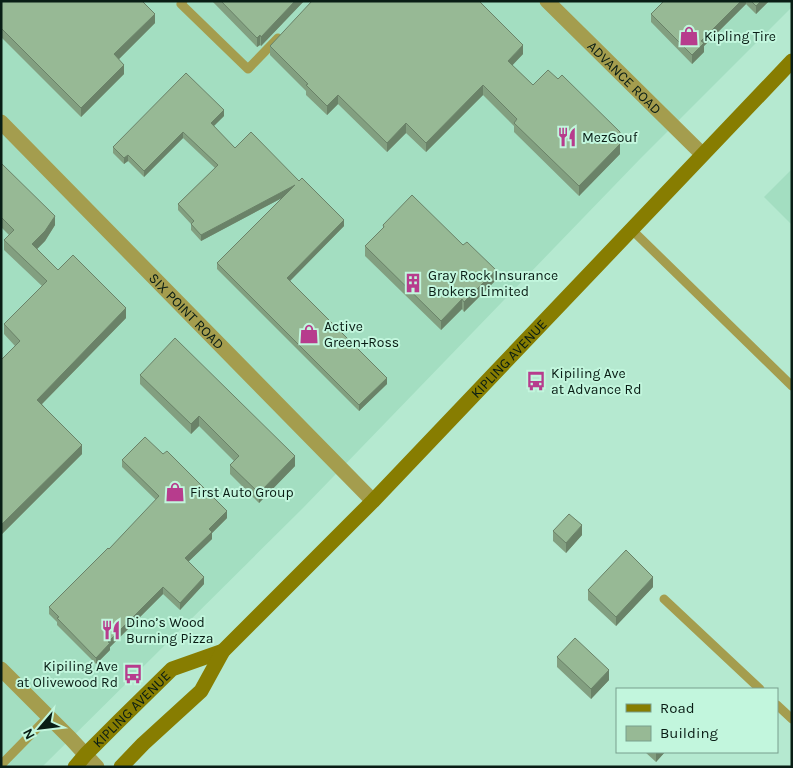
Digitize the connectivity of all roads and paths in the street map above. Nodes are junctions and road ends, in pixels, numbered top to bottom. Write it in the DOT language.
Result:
graph roads {
  1 [pos="183,1"];
  2 [pos="548,1"];
  3 [pos="287,28"];
  4 [pos="792,61"];
  5 [pos="1,122"];
  6 [pos="702,154"];
  7 [pos="632,229"];
  8 [pos="792,386"];
  9 [pos="373,501"];
  10 [pos="664,599"];
  11 [pos="223,651"];
  12 [pos="1,669"];
  13 [pos="759,688"];
  14 [pos="778,706"];
  15 [pos="48,716"];
  16 [pos="792,719"];
  17 [pos="86,754"];
  18 [pos="5,765"];
  19 [pos="75,767"];
  20 [pos="97,767"];
  21 [pos="121,767"];
  1 -- 3 [label="lane"];
  2 -- 6 [label="street, ADVANCE ROAD"];
  4 -- 6 [label="main road, KIPLING AVENUE"];
  5 -- 9 [label="street, SIX POINT ROAD"];
  6 -- 7 [label="main road, KIPLING AVENUE"];
  7 -- 8 [label="lane"];
  7 -- 9 [label="main road, KIPLING AVENUE"];
  9 -- 11 [label="main road, KIPLING AVENUE"];
  10 -- 13 [label="lane"];
  11 -- 17 [label="main road, KIPLING AVENUE"];
  11 -- 21 [label="main road, KIPLING AVENUE"];
  12 -- 15 [label="street"];
  14 -- 16 [label="lane"];
  15 -- 17 [label="street"];
  15 -- 18 [label="lane"];
  17 -- 19 [label="main road, KIPLING AVENUE"];
  17 -- 20 [label="street"];
}
